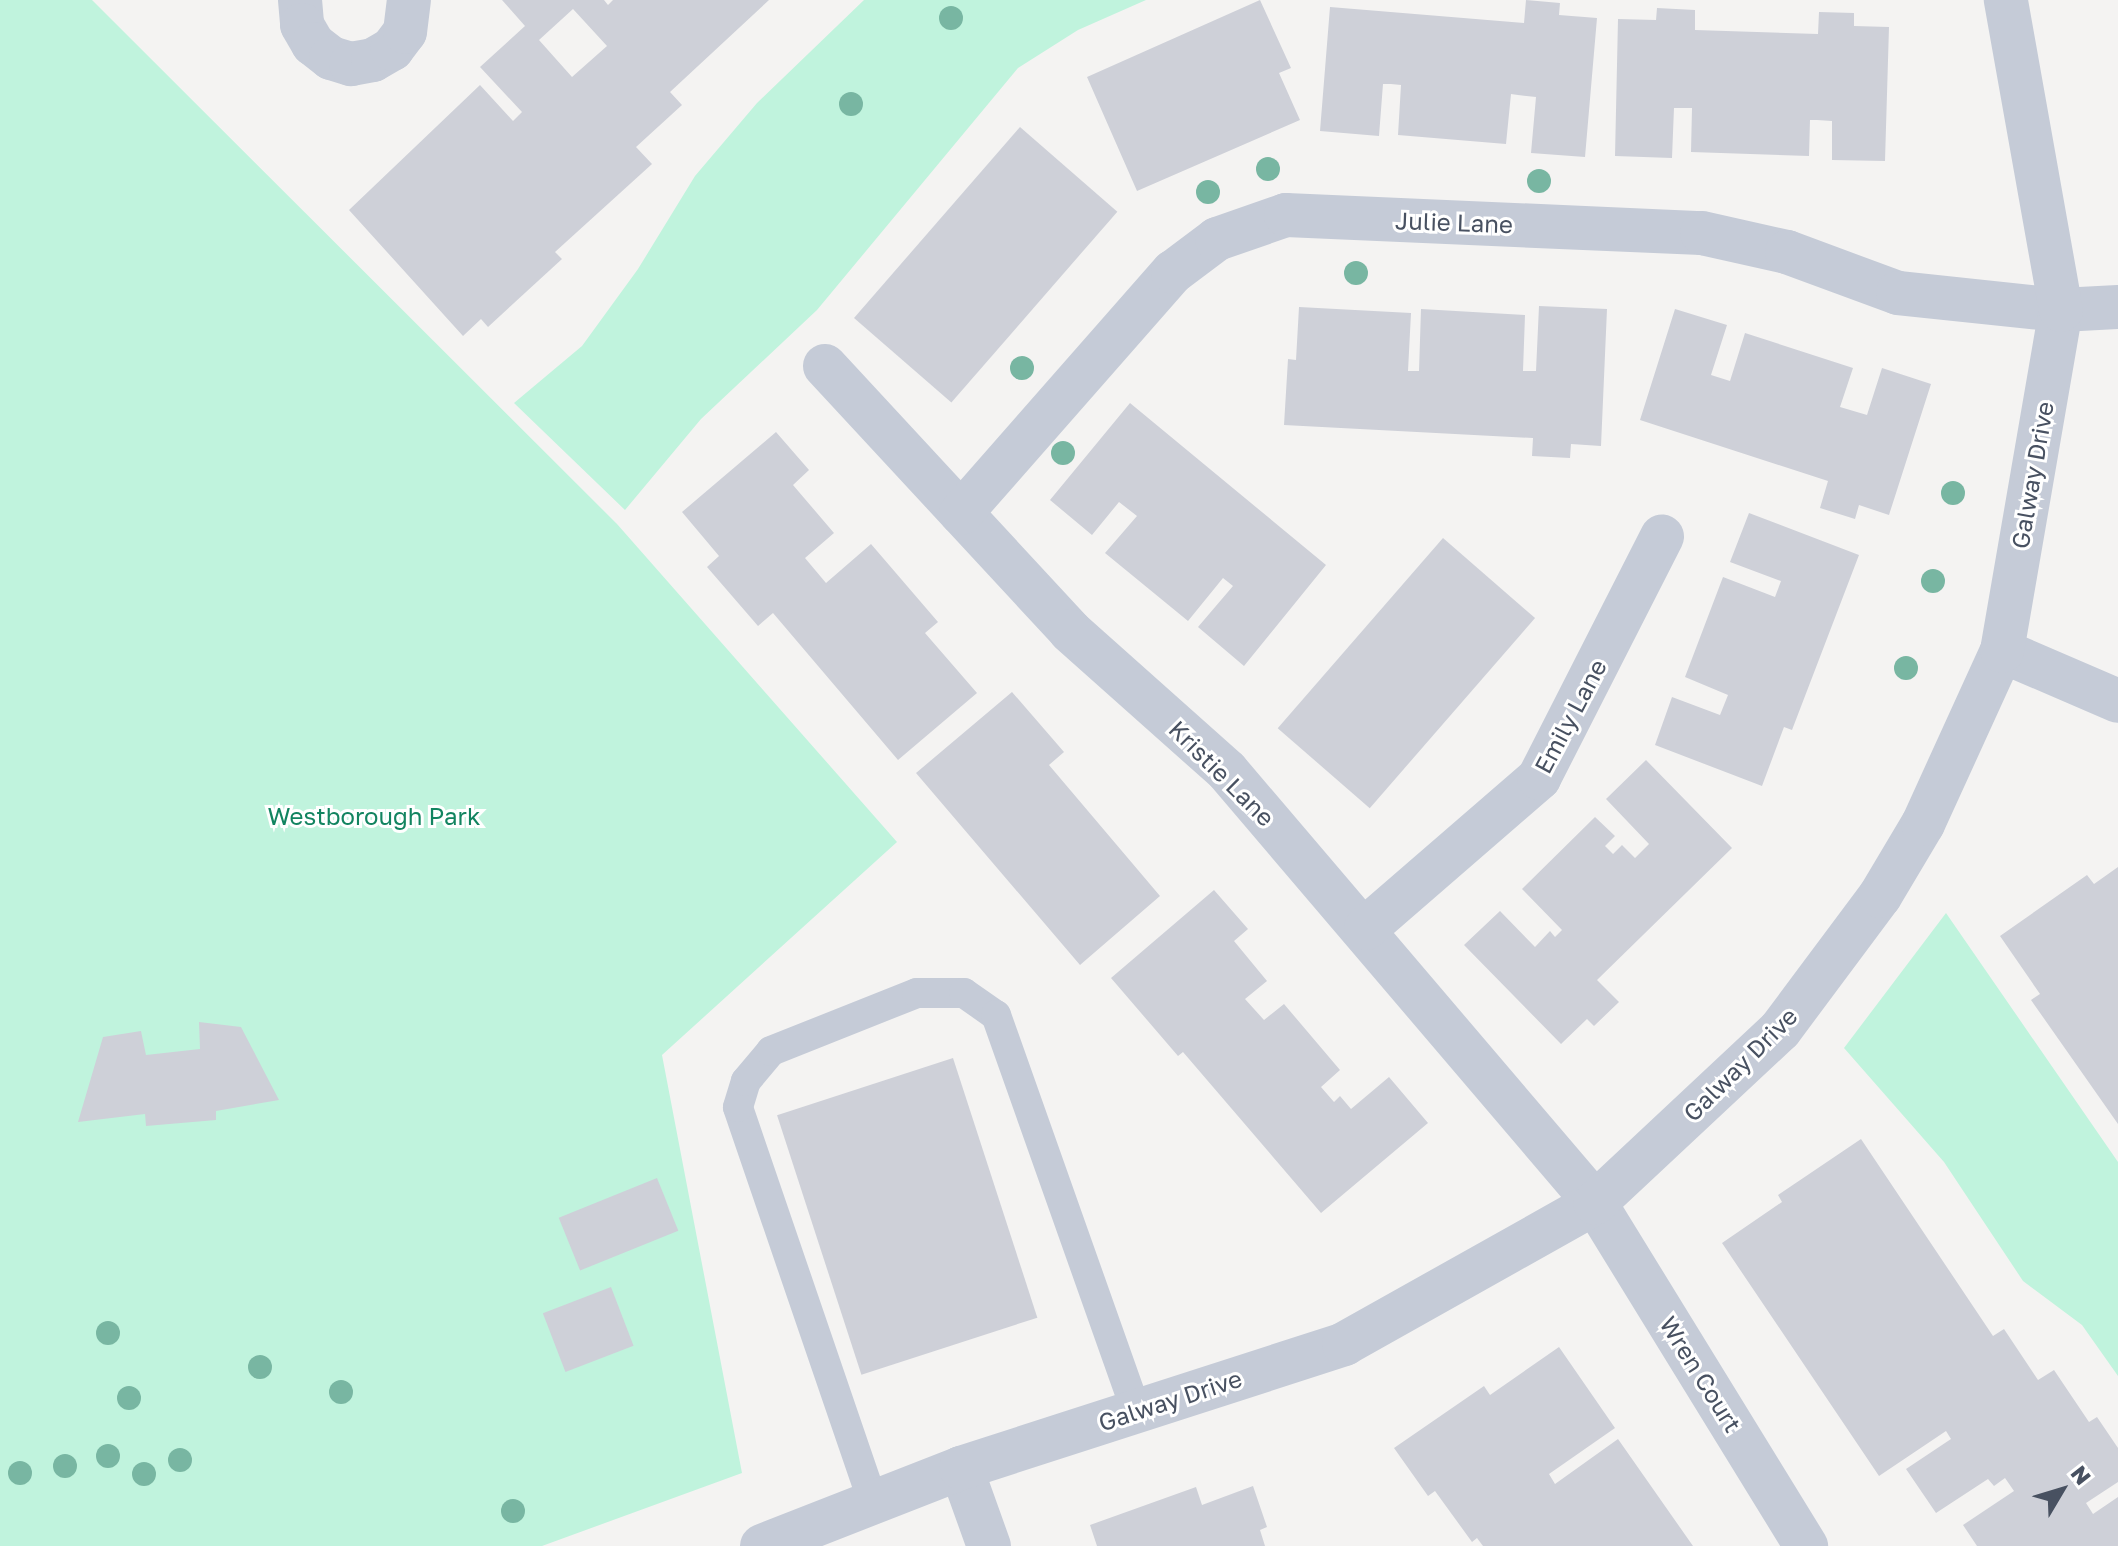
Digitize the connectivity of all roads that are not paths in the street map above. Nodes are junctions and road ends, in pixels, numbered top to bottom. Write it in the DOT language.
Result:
graph roads {
  1 [pos="300,0"];
  2 [pos="409,0"];
  3 [pos="2006,0"];
  4 [pos="2118,307"];
  5 [pos="2061,310"];
  6 [pos="825,366"];
  7 [pos="961,513"];
  8 [pos="1662,537"];
  9 [pos="2002,651"];
  10 [pos="2118,701"];
  11 [pos="1366,928"];
  12 [pos="1595,1203"];
  13 [pos="1136,1410"];
  14 [pos="961,1468"];
  15 [pos="873,1502"];
  16 [pos="762,1546"];
  17 [pos="989,1546"];
  18 [pos="1806,1546"];
  1 -- 2 [label="street"];
  3 -- 5 [label="street, Galway Drive"];
  4 -- 5 [label="street, Julie Lane"];
  5 -- 7 [label="street, Julie Lane"];
  5 -- 9 [label="street, Galway Drive"];
  6 -- 7 [label="street, Kristie Lane"];
  7 -- 11 [label="street, Kristie Lane"];
  8 -- 11 [label="street, Emily Lane"];
  9 -- 10 [label="street"];
  9 -- 12 [label="street, Galway Drive"];
  11 -- 12 [label="street, Kristie Lane"];
  12 -- 13 [label="street, Galway Drive"];
  12 -- 18 [label="street, Wren Court"];
  13 -- 14 [label="street, Galway Drive"];
  13 -- 15 [label="lane"];
  14 -- 15 [label="street, Galway Drive"];
  14 -- 17 [label="street"];
  15 -- 16 [label="street, Galway Drive"];
}
